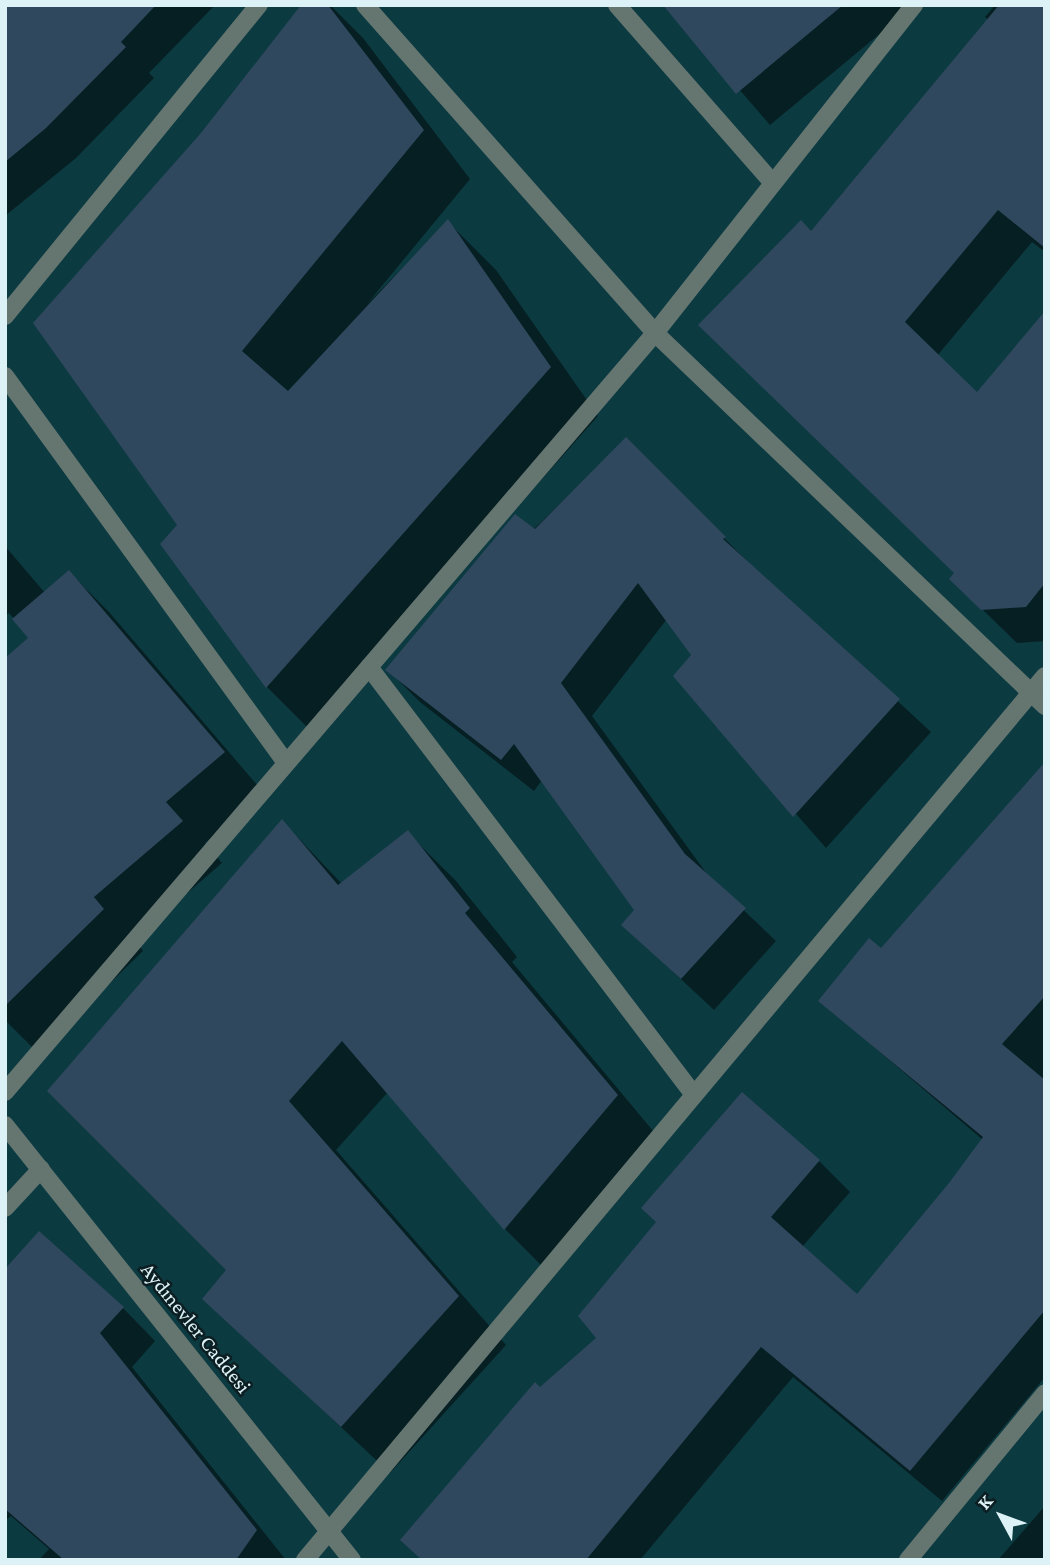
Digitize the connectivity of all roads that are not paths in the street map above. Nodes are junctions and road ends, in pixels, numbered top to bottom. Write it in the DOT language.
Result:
graph roads {
  1 [pos="259,5"];
  2 [pos="365,5"];
  3 [pos="618,5"];
  4 [pos="914,5"];
  5 [pos="772,182"];
  6 [pos="5,316"];
  7 [pos="655,333"];
  8 [pos="5,376"];
  9 [pos="369,667"];
  10 [pos="1045,676"];
  11 [pos="1031,692"];
  12 [pos="1045,706"];
  13 [pos="286,763"];
  14 [pos="5,1093"];
  15 [pos="694,1095"];
  16 [pos="5,1125"];
  17 [pos="41,1169"];
  18 [pos="5,1208"];
  19 [pos="1045,1393"];
  20 [pos="329,1531"];
  21 [pos="305,1560"];
  22 [pos="352,1560"];
  23 [pos="908,1560"];
  1 -- 6 [label="street"];
  2 -- 7 [label="street"];
  3 -- 5 [label="street"];
  4 -- 5 [label="street"];
  5 -- 7 [label="street"];
  7 -- 9 [label="street"];
  7 -- 11 [label="street"];
  8 -- 13 [label="street"];
  9 -- 13 [label="street"];
  9 -- 15 [label="street"];
  10 -- 11 [label="street"];
  11 -- 12 [label="street"];
  11 -- 15 [label="street"];
  13 -- 14 [label="street"];
  15 -- 20 [label="street"];
  16 -- 17 [label="street, Aydınevler Caddesi"];
  17 -- 18 [label="street"];
  17 -- 20 [label="street, Aydınevler Caddesi"];
  19 -- 23 [label="street"];
  20 -- 21 [label="street"];
  20 -- 22 [label="street, Aydınevler Caddesi"];
}
